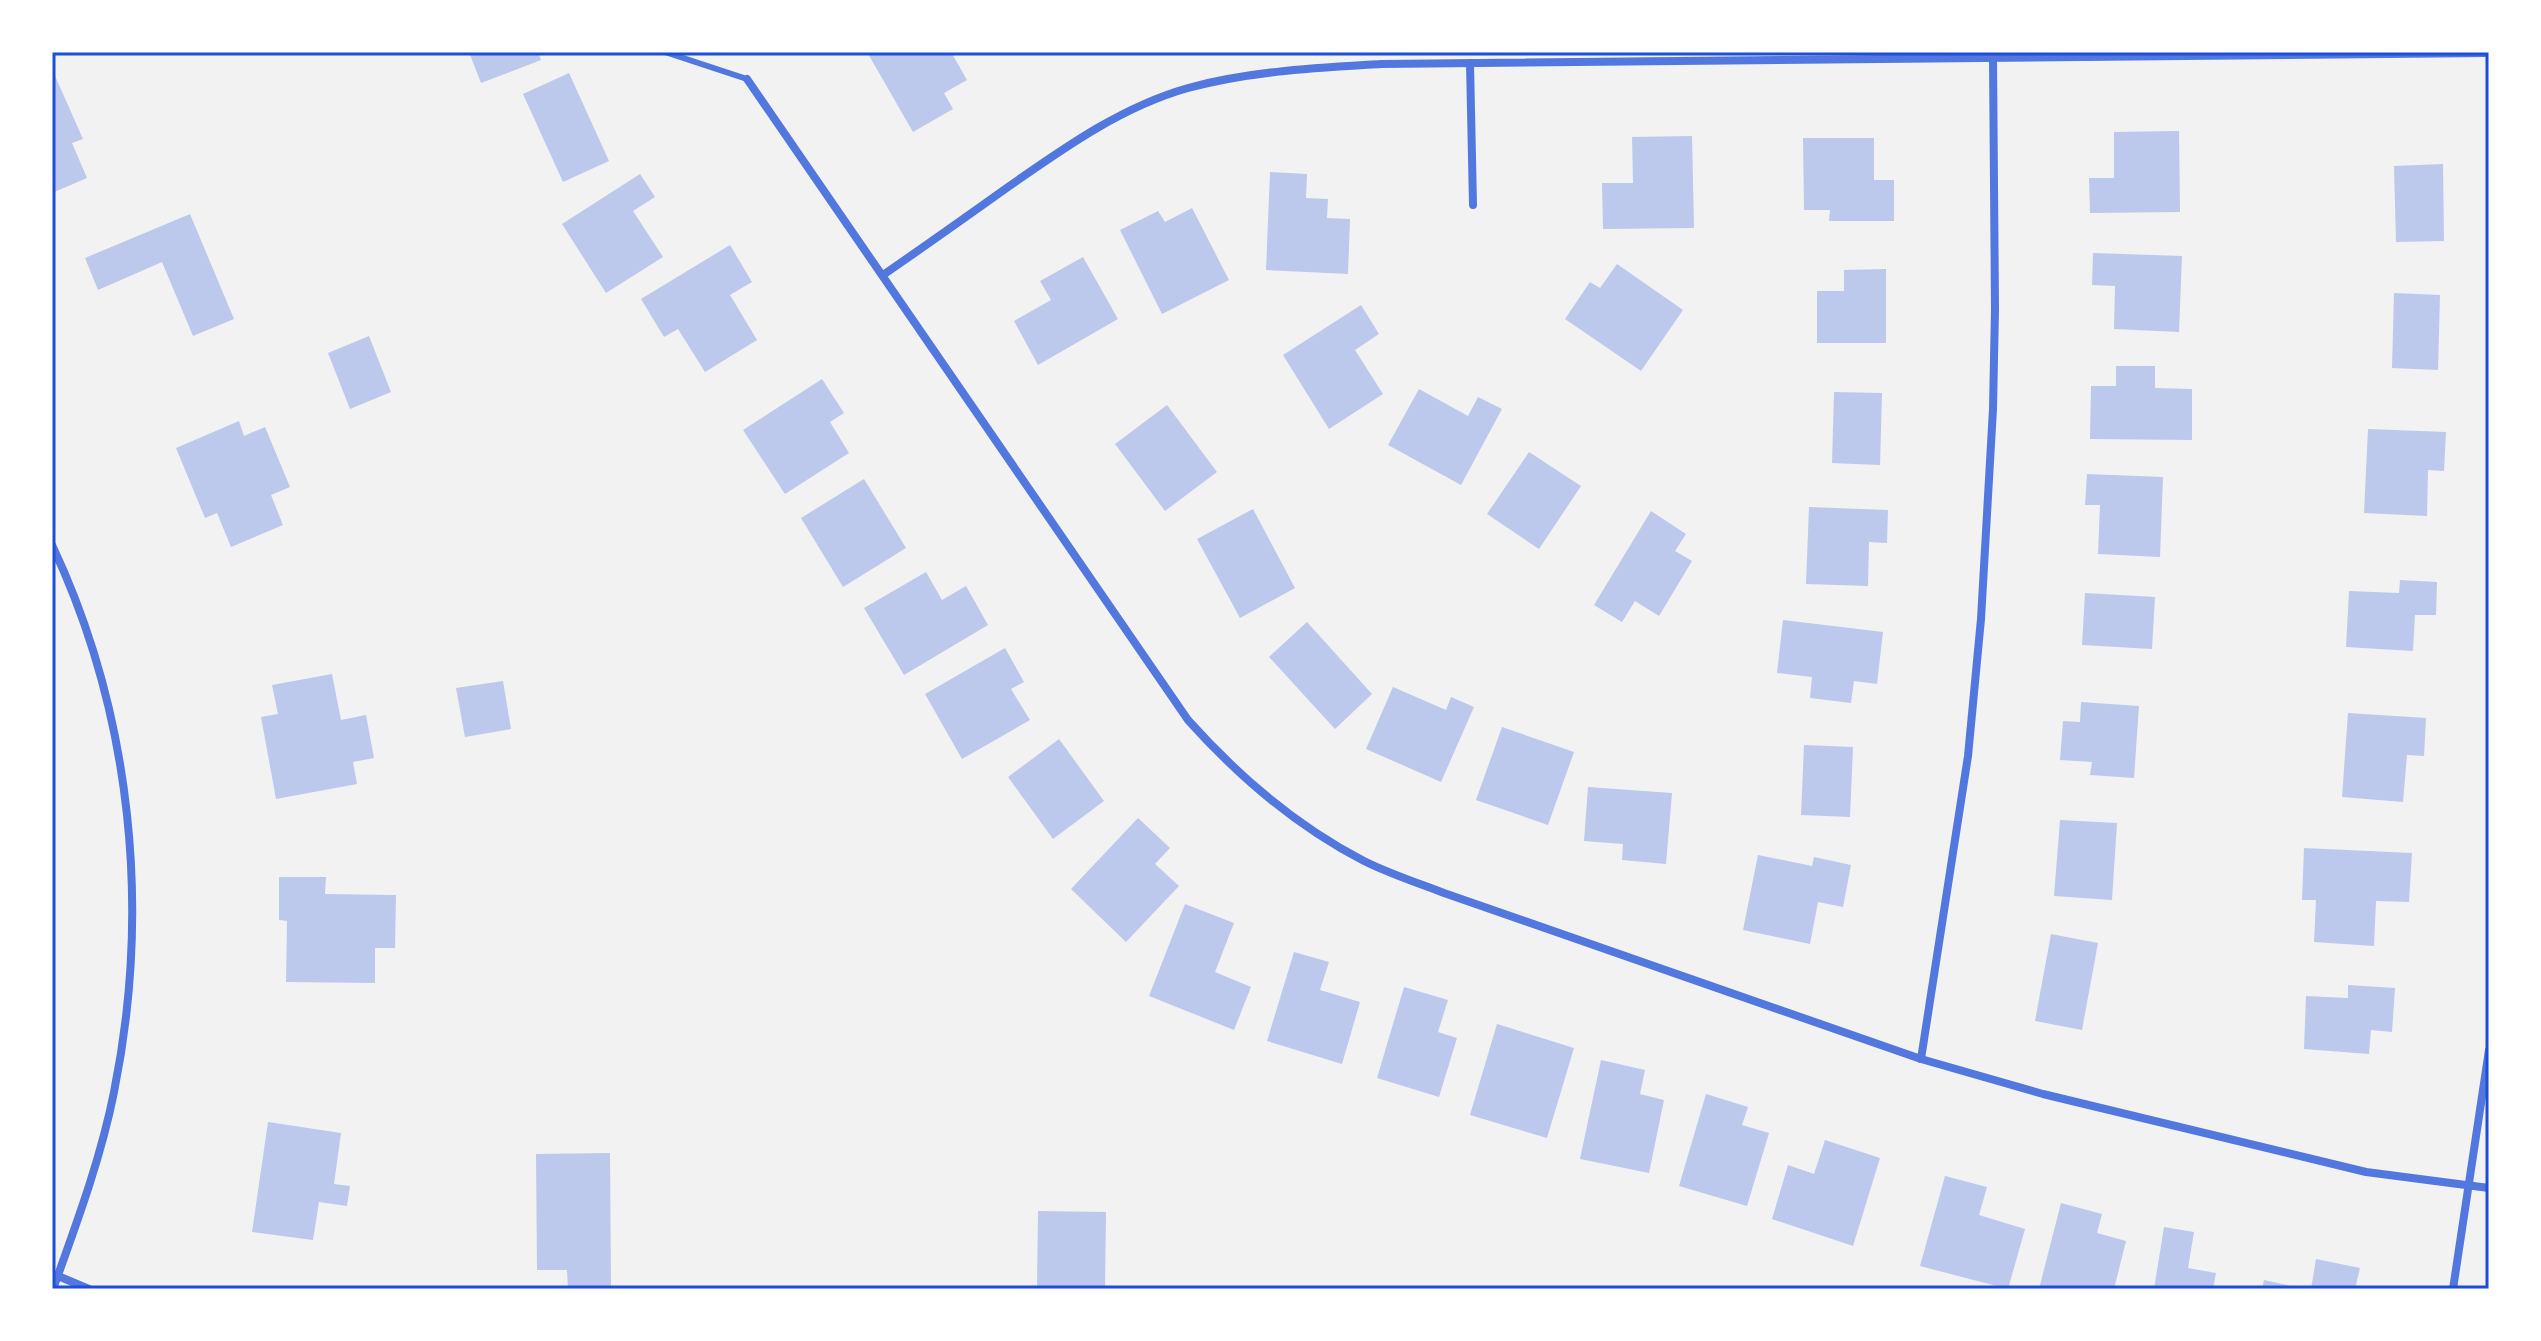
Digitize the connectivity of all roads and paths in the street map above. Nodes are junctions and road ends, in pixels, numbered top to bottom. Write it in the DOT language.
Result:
graph roads {
  1 [pos="665,52"];
  2 [pos="2489,53"];
  3 [pos="1993,58"];
  4 [pos="1470,63"];
  5 [pos="747,79"];
  6 [pos="1473,205"];
  7 [pos="883,275"];
  8 [pos="52,545"];
  9 [pos="2489,1050"];
  10 [pos="1921,1059"];
  11 [pos="2470,1186"];
  12 [pos="2489,1188"];
  13 [pos="58,1276"];
  14 [pos="53,1289"];
  15 [pos="89,1289"];
  16 [pos="2453,1289"];
  1 -- 5 [label="lane"];
  2 -- 3 [label="street"];
  3 -- 4 [label="street"];
  3 -- 10 [label="street"];
  4 -- 6 [label="street"];
  4 -- 7 [label="street"];
  5 -- 7 [label="street"];
  7 -- 10 [label="street"];
  8 -- 13 [label="street"];
  9 -- 11 [label="street"];
  10 -- 11 [label="street"];
  11 -- 12 [label="street"];
  11 -- 16 [label="street"];
  13 -- 14 [label="street"];
  13 -- 15 [label="street"];
}
